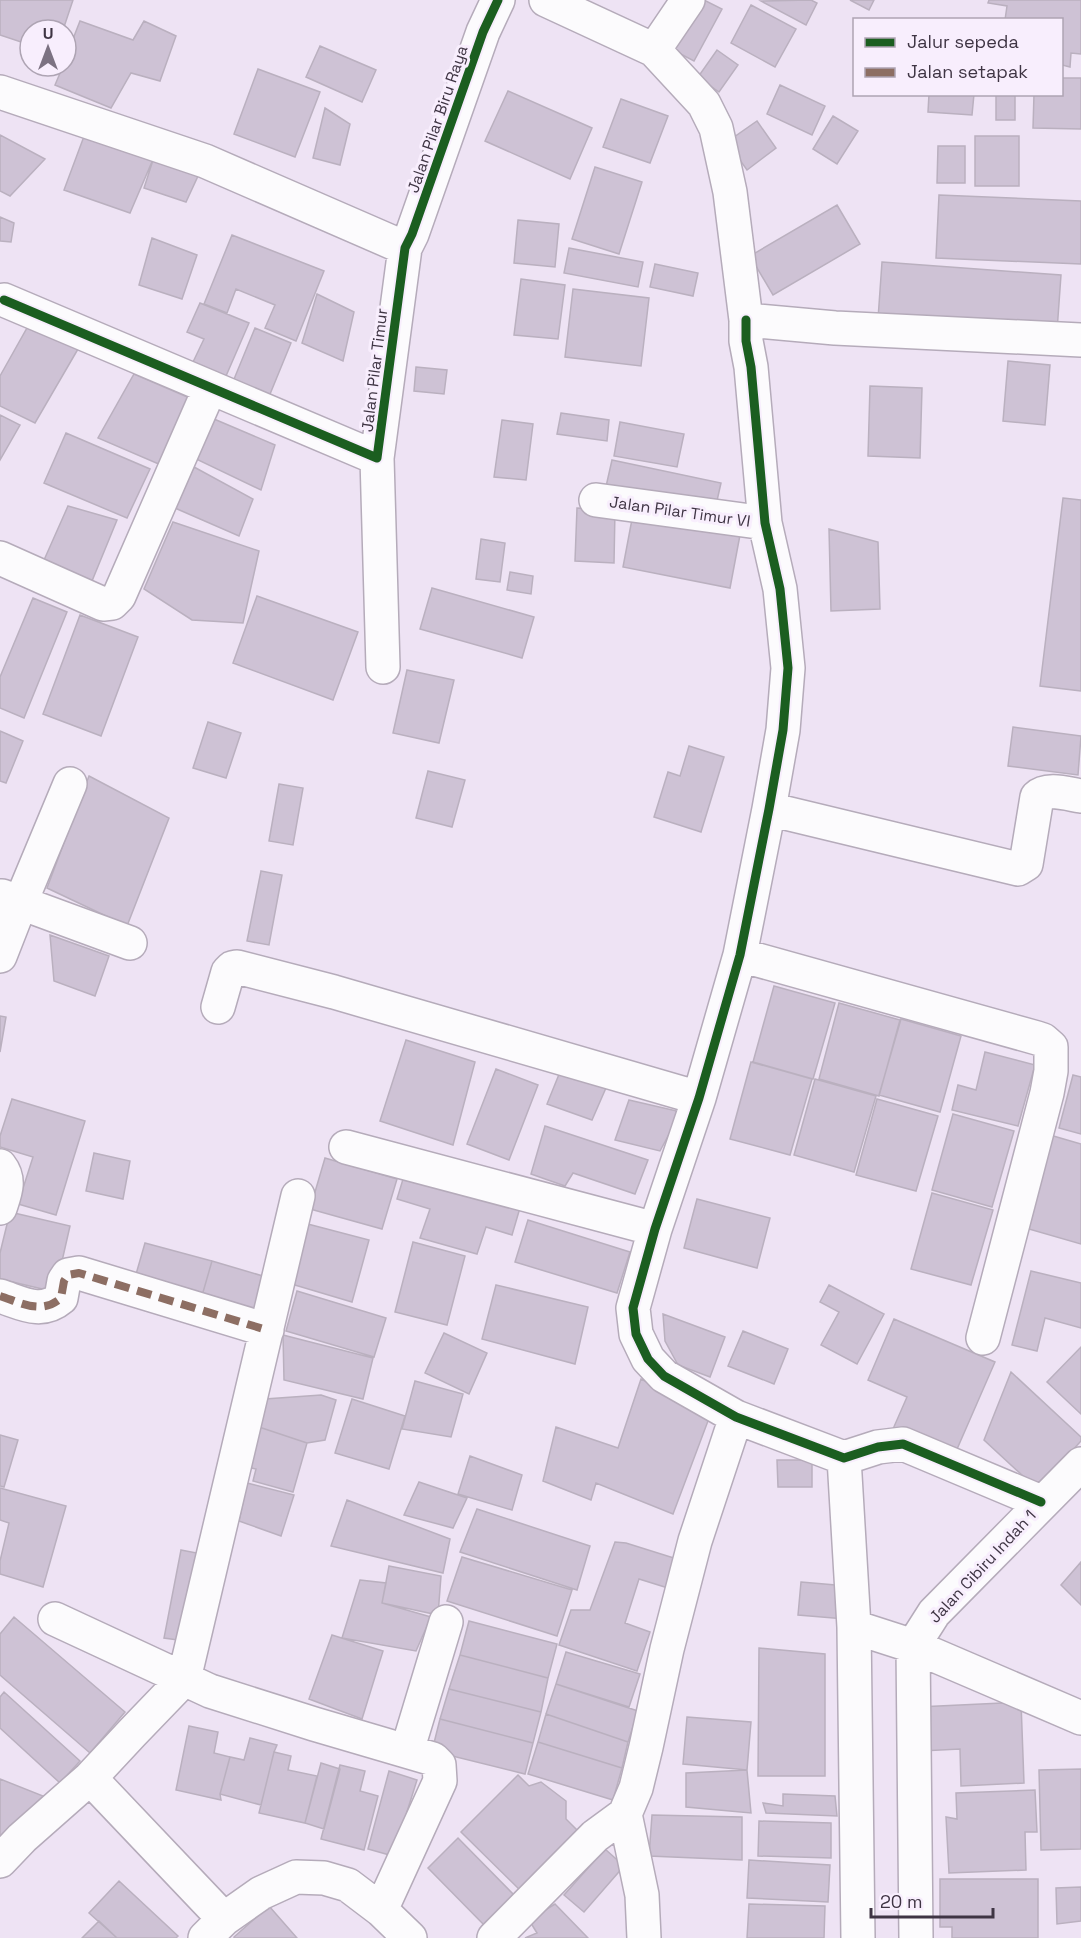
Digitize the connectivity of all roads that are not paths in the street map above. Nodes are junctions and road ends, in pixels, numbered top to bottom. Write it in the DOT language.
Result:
graph roads {
  1 [pos="498,0"];
  2 [pos="546,0"];
  3 [pos="688,0"];
  4 [pos="654,50"];
  5 [pos="0,92"];
  6 [pos="405,248"];
  7 [pos="4,300"];
  8 [pos="746,320"];
  9 [pos="1081,340"];
  10 [pos="210,388"];
  11 [pos="377,458"];
  12 [pos="596,500"];
  13 [pos="765,523"];
  14 [pos="0,558"];
  15 [pos="383,667"];
  16 [pos="70,784"];
  17 [pos="1081,796"];
  18 [pos="770,809"];
  19 [pos="10,900"];
  20 [pos="129,943"];
  21 [pos="740,955"];
  22 [pos="0,956"];
  23 [pos="218,1007"];
  24 [pos="699,1098"];
  25 [pos="345,1147"];
  26 [pos="0,1166"];
  27 [pos="298,1196"];
  28 [pos="0,1208"];
  29 [pos="655,1229"];
  30 [pos="0,1296"];
  31 [pos="267,1330"];
  32 [pos="983,1338"];
  33 [pos="736,1417"];
  34 [pos="844,1458"];
  35 [pos="1081,1464"];
  36 [pos="1041,1502"];
  37 [pos="55,1619"];
  38 [pos="446,1622"];
  39 [pos="854,1627"];
  40 [pos="913,1646"];
  41 [pos="184,1679"];
  42 [pos="1081,1718"];
  43 [pos="407,1751"];
  44 [pos="90,1778"];
  45 [pos="626,1814"];
  46 [pos="0,1861"];
  47 [pos="381,1910"];
  48 [pos="214,1929"];
  49 [pos="410,1938"];
  50 [pos="494,1938"];
  51 [pos="644,1938"];
  52 [pos="858,1938"];
  53 [pos="916,1938"];
  1 -- 6 [label="street, Jalan Pilar Biru Raya"];
  2 -- 4 [label="street"];
  3 -- 4 [label="street"];
  4 -- 8 [label="street"];
  5 -- 6 [label="street"];
  6 -- 11 [label="street, Jalan Pilar Timur"];
  7 -- 10 [label="street, Jalan Pilar Timur"];
  8 -- 9 [label="street"];
  8 -- 13 [label="street"];
  10 -- 11 [label="street, Jalan Pilar Timur"];
  10 -- 14 [label="street"];
  11 -- 15 [label="street, Jalan Pilar Timur"];
  12 -- 13 [label="street, Jalan Pilar Timur VI"];
  13 -- 18 [label="street"];
  16 -- 19 [label="street"];
  17 -- 18 [label="street"];
  18 -- 21 [label="street"];
  19 -- 20 [label="street"];
  19 -- 22 [label="street"];
  21 -- 24 [label="street"];
  21 -- 32 [label="street"];
  23 -- 24 [label="street"];
  24 -- 29 [label="street"];
  25 -- 29 [label="street"];
  26 -- 28 [label="street"];
  27 -- 31 [label="street"];
  29 -- 33 [label="street"];
  30 -- 31 [label="street"];
  31 -- 41 [label="street"];
  33 -- 34 [label="street"];
  33 -- 45 [label="street"];
  34 -- 36 [label="street"];
  34 -- 39 [label="street"];
  35 -- 36 [label="street, Jalan Cibiru Indah 1"];
  36 -- 40 [label="street, Jalan Cibiru Indah 1"];
  37 -- 41 [label="street"];
  38 -- 43 [label="street"];
  39 -- 40 [label="street"];
  39 -- 52 [label="street"];
  40 -- 42 [label="street"];
  40 -- 53 [label="street"];
  41 -- 43 [label="street"];
  41 -- 44 [label="street"];
  43 -- 47 [label="street"];
  44 -- 46 [label="street"];
  44 -- 48 [label="street"];
  45 -- 50 [label="street"];
  45 -- 51 [label="street"];
  47 -- 48 [label="street"];
  47 -- 49 [label="street"];
}
